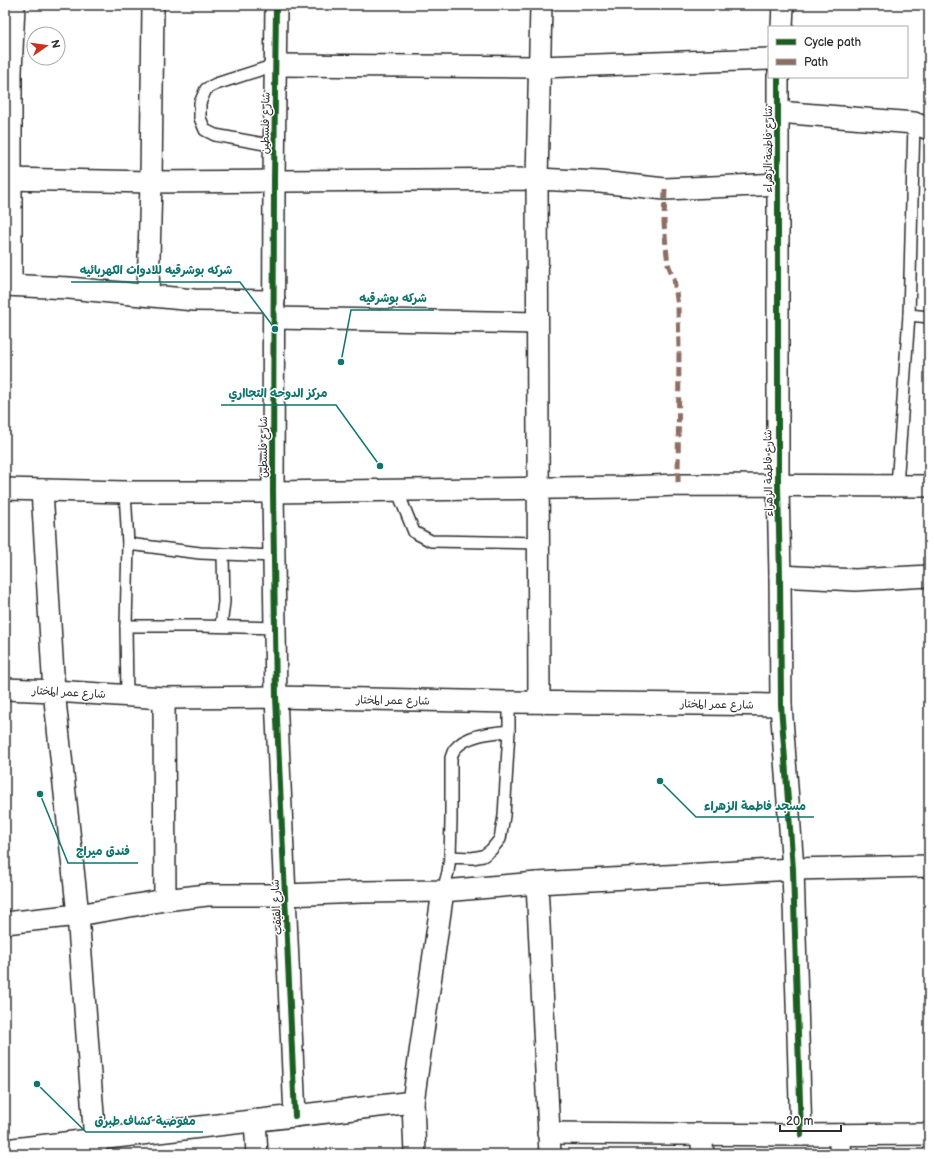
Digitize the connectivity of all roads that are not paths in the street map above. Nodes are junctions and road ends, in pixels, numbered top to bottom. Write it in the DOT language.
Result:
graph roads {
  1 [pos="14,5"];
  2 [pos="153,5"];
  3 [pos="276,5"];
  4 [pos="541,5"];
  5 [pos="783,5"];
  6 [pos="782,26"];
  7 [pos="768,60"];
  8 [pos="275,65"];
  9 [pos="540,67"];
  10 [pos="8,72"];
  11 [pos="778,78"];
  12 [pos="778,112"];
  13 [pos="922,126"];
  14 [pos="275,146"];
  15 [pos="8,179"];
  16 [pos="536,179"];
  17 [pos="151,182"];
  18 [pos="274,182"];
  19 [pos="778,184"];
  20 [pos="8,285"];
  21 [pos="148,295"];
  22 [pos="274,309"];
  23 [pos="909,315"];
  24 [pos="929,317"];
  25 [pos="537,323"];
  26 [pos="778,486"];
  27 [pos="897,486"];
  28 [pos="929,486"];
  29 [pos="5,489"];
  30 [pos="538,489"];
  31 [pos="42,490"];
  32 [pos="397,490"];
  33 [pos="125,492"];
  34 [pos="273,492"];
  35 [pos="538,543"];
  36 [pos="128,544"];
  37 [pos="223,555"];
  38 [pos="274,556"];
  39 [pos="780,576"];
  40 [pos="929,576"];
  41 [pos="126,626"];
  42 [pos="221,626"];
  43 [pos="276,628"];
  44 [pos="5,689"];
  45 [pos="54,691"];
  46 [pos="127,696"];
  47 [pos="276,697"];
  48 [pos="164,698"];
  49 [pos="539,701"];
  50 [pos="509,702"];
  51 [pos="780,705"];
  52 [pos="509,731"];
  53 [pos="450,857"];
  54 [pos="929,866"];
  55 [pos="792,869"];
  56 [pos="537,883"];
  57 [pos="442,891"];
  58 [pos="285,895"];
  59 [pos="165,900"];
  60 [pos="78,915"];
  61 [pos="5,923"];
  62 [pos="413,1102"];
  63 [pos="295,1116"];
  64 [pos="255,1120"];
  65 [pos="548,1133"];
  66 [pos="929,1134"];
  67 [pos="801,1135"];
  68 [pos="702,1144"];
  69 [pos="840,1144"];
  70 [pos="95,1147"];
  71 [pos="5,1150"];
  72 [pos="257,1154"];
  73 [pos="415,1154"];
  74 [pos="550,1154"];
  1 -- 10 [label="street"];
  2 -- 17 [label="street"];
  3 -- 8 [label="street, شارع فلسطين"];
  4 -- 9 [label="street"];
  5 -- 6 [label="street"];
  7 -- 9 [label="street"];
  8 -- 9 [label="street"];
  8 -- 14 [label="street, شارع فلسطين"];
  8 -- 14 [label="lane"];
  9 -- 16 [label="street"];
  10 -- 15 [label="street"];
  11 -- 12 [label="street, شارع فاطمة الزهراء"];
  12 -- 13 [label="street"];
  12 -- 19 [label="street, شارع فاطمة الزهراء"];
  13 -- 23 [label="lane"];
  14 -- 18 [label="street, شارع فلسطين"];
  15 -- 17 [label="street"];
  15 -- 20 [label="street"];
  16 -- 18 [label="street"];
  16 -- 19 [label="street"];
  16 -- 25 [label="street"];
  17 -- 18 [label="street"];
  17 -- 21 [label="street"];
  18 -- 22 [label="street, شارع فلسطين"];
  19 -- 26 [label="street, شارع فاطمة الزهراء"];
  20 -- 21 [label="street"];
  21 -- 22 [label="street"];
  22 -- 25 [label="street"];
  22 -- 34 [label="street, شارع فلسطين"];
  23 -- 24 [label="lane"];
  23 -- 27 [label="lane"];
  25 -- 30 [label="street"];
  26 -- 27 [label="street"];
  26 -- 30 [label="street"];
  26 -- 39 [label="street, شارع فاطمة الزهراء"];
  27 -- 28 [label="street"];
  29 -- 31 [label="street"];
  30 -- 32 [label="street"];
  30 -- 35 [label="street"];
  31 -- 33 [label="street"];
  31 -- 45 [label="street"];
  32 -- 34 [label="street"];
  32 -- 35 [label="lane"];
  33 -- 34 [label="street"];
  33 -- 36 [label="lane"];
  34 -- 38 [label="street, شارع فلسطين"];
  35 -- 49 [label="street"];
  36 -- 37 [label="lane"];
  36 -- 41 [label="lane"];
  37 -- 38 [label="lane"];
  37 -- 42 [label="lane"];
  38 -- 43 [label="street, شارع فلسطين"];
  39 -- 40 [label="street"];
  39 -- 51 [label="street, شارع فاطمة الزهراء"];
  41 -- 42 [label="lane"];
  41 -- 46 [label="lane"];
  42 -- 43 [label="lane"];
  43 -- 47 [label="street, شارع فلسطين"];
  44 -- 45 [label="street, شارع عمر المختار"];
  45 -- 46 [label="street, شارع عمر المختار"];
  45 -- 60 [label="street"];
  46 -- 48 [label="street, شارع عمر المختار"];
  47 -- 48 [label="street, شارع عمر المختار"];
  47 -- 50 [label="street, شارع عمر المختار"];
  47 -- 58 [label="street, شارع القيقب"];
  48 -- 59 [label="street"];
  49 -- 50 [label="street, شارع عمر المختار"];
  49 -- 51 [label="street, شارع عمر المختار"];
  50 -- 52 [label="lane"];
  51 -- 55 [label="street, شارع فاطمة الزهراء"];
  52 -- 53 [label="lane"];
  52 -- 53 [label="lane"];
  53 -- 57 [label="lane"];
  54 -- 55 [label="street"];
  55 -- 56 [label="street"];
  55 -- 67 [label="street, شارع فاطمة الزهراء"];
  56 -- 57 [label="street"];
  56 -- 65 [label="street"];
  57 -- 58 [label="street"];
  57 -- 62 [label="street"];
  58 -- 59 [label="street"];
  58 -- 63 [label="street, شارع القيقب"];
  59 -- 60 [label="street"];
  60 -- 61 [label="street"];
  60 -- 70 [label="street"];
  62 -- 63 [label="street"];
  62 -- 73 [label="street"];
  63 -- 64 [label="street"];
  64 -- 70 [label="street"];
  64 -- 72 [label="street"];
  65 -- 68 [label="street"];
  65 -- 74 [label="street"];
  66 -- 69 [label="street"];
  67 -- 68 [label="street"];
  67 -- 69 [label="street"];
  70 -- 71 [label="street"];
}
